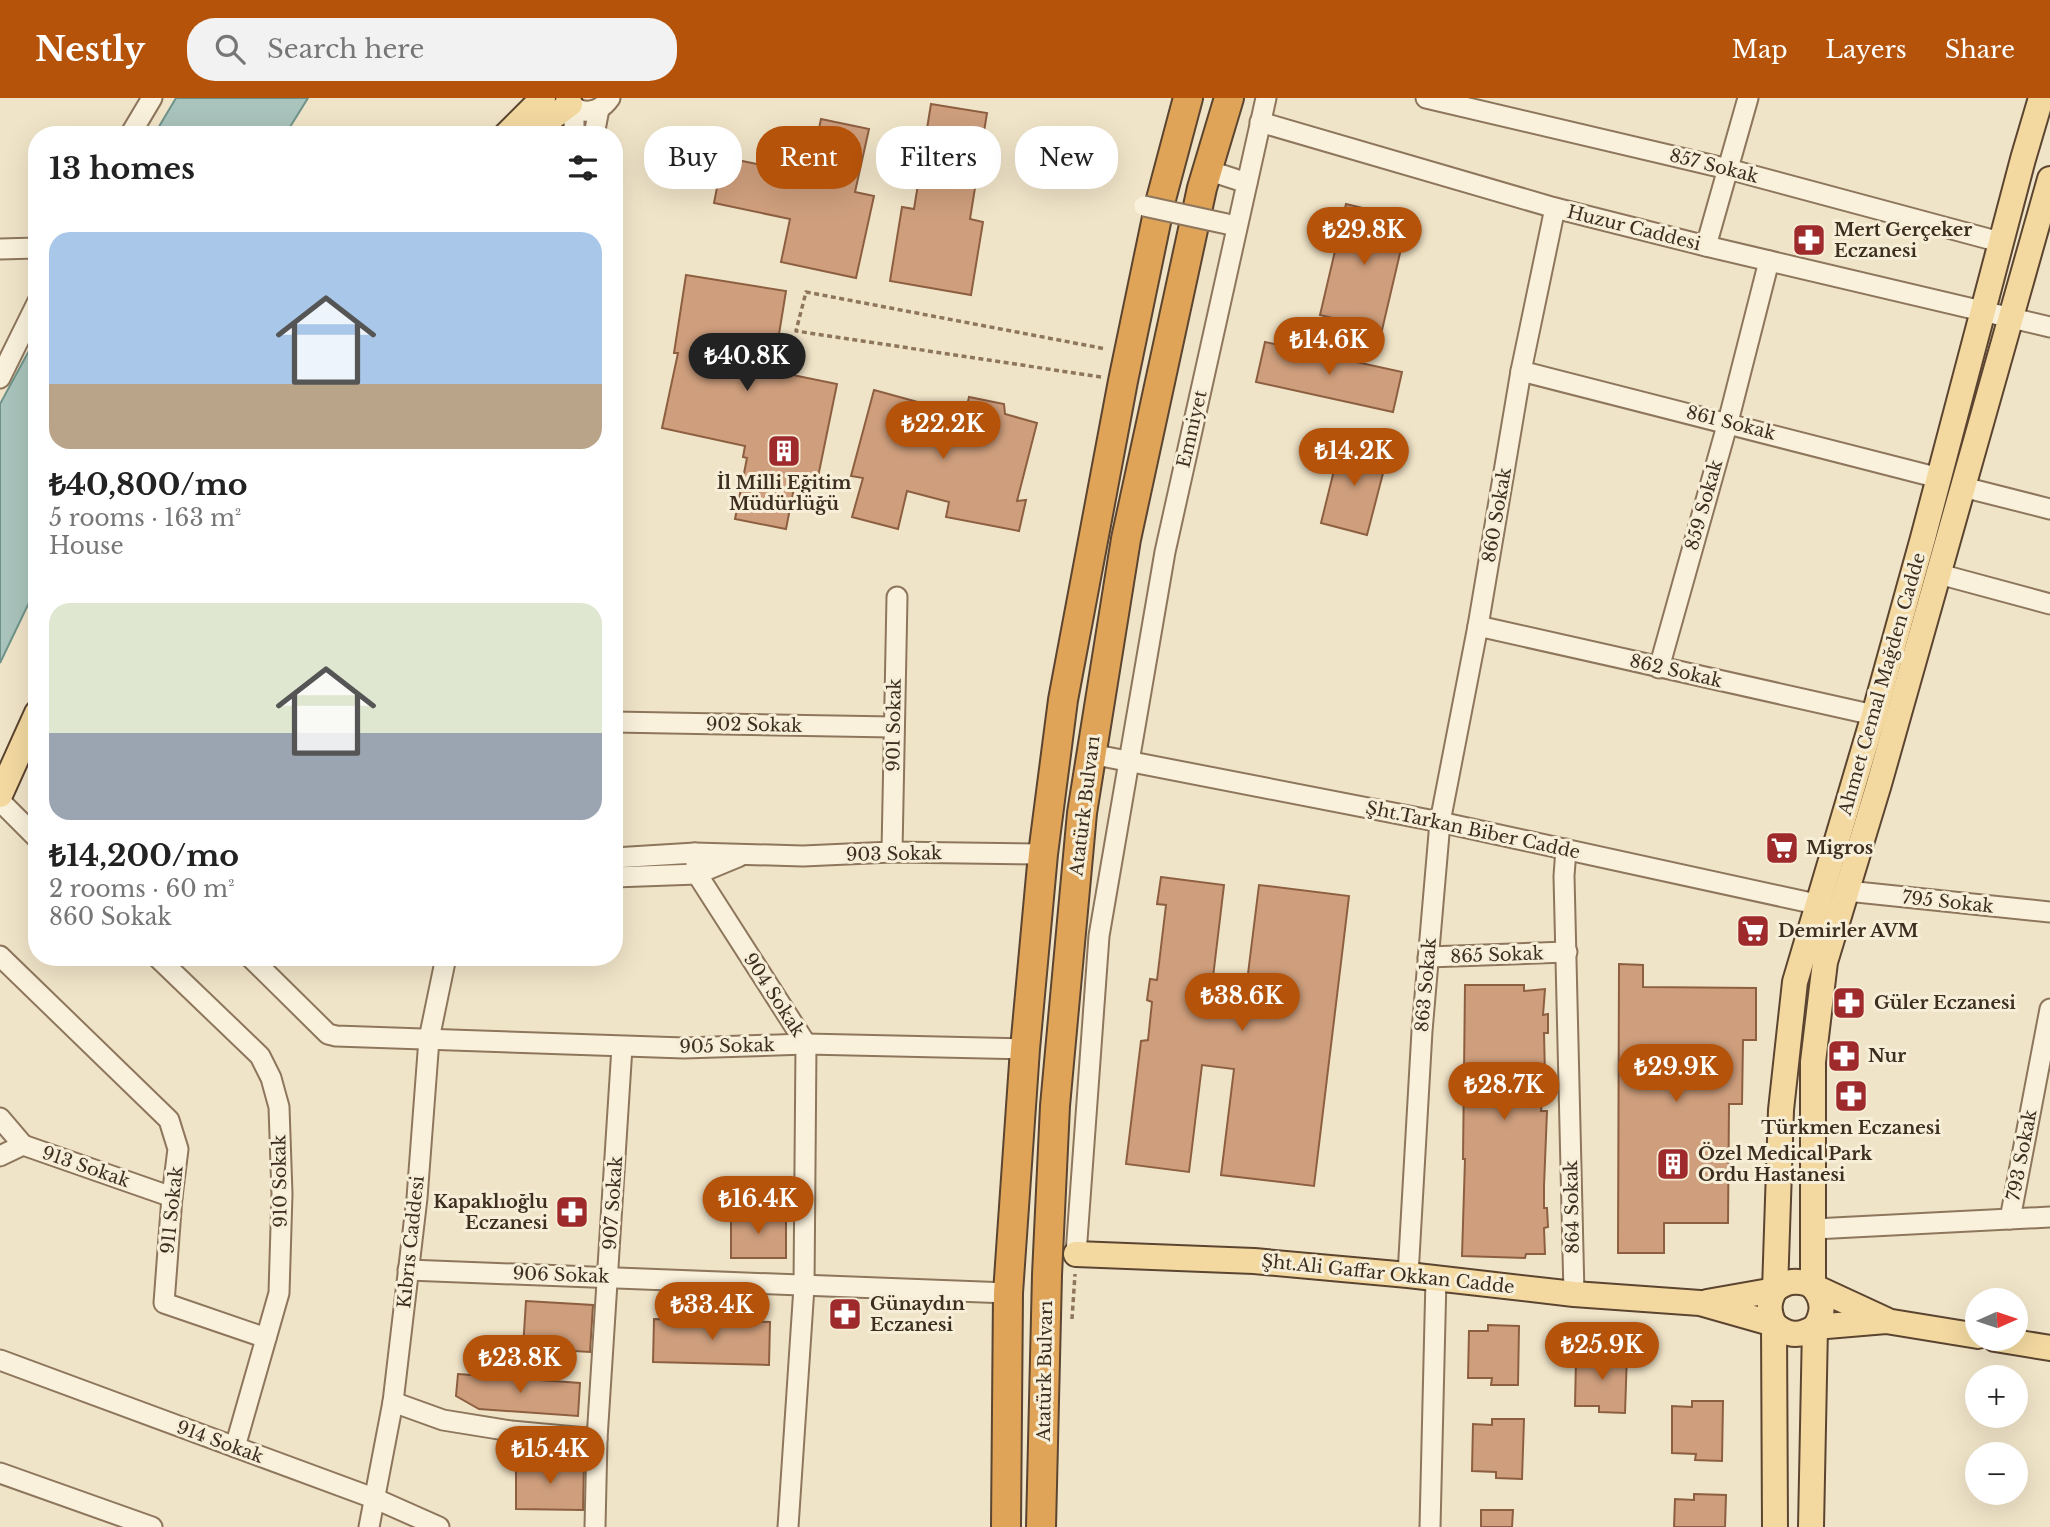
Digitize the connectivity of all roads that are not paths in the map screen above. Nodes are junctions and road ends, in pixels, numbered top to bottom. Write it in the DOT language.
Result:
graph roads {
  1 [pos="152,98"];
  2 [pos="543,98"];
  3 [pos="1188,98"];
  4 [pos="1229,98"];
  5 [pos="1266,98"];
  6 [pos="1426,98"];
  7 [pos="1748,98"];
  8 [pos="2041,98"];
  9 [pos="570,103"];
  10 [pos="604,104"];
  11 [pos="1260,122"];
  12 [pos="135,126"];
  13 [pos="515,126"];
  14 [pos="540,126"];
  15 [pos="573,126"];
  16 [pos="597,126"];
  17 [pos="1728,169"];
  18 [pos="1207,170"];
  19 [pos="2050,179"];
  20 [pos="1247,183"];
  21 [pos="1143,205"];
  22 [pos="1555,208"];
  23 [pos="1227,224"];
  24 [pos="2000,242"];
  25 [pos="1706,246"];
  26 [pos="2041,246"];
  27 [pos="28,248"];
  28 [pos="0,249"];
  29 [pos="1769,261"];
  30 [pos="1982,312"];
  31 [pos="2011,319"];
  32 [pos="28,321"];
  33 [pos="2050,327"];
  34 [pos="1521,371"];
  35 [pos="0,379"];
  36 [pos="1728,422"];
  37 [pos="1939,478"];
  38 [pos="1963,487"];
  39 [pos="2050,509"];
  40 [pos="1939,574"];
  41 [pos="897,597"];
  42 [pos="2050,604"];
  43 [pos="1478,626"];
  44 [pos="1659,668"];
  45 [pos="1874,715"];
  46 [pos="623,722"];
  47 [pos="893,727"];
  48 [pos="28,740"];
  49 [pos="1091,754"];
  50 [pos="1128,761"];
  51 [pos="0,795"];
  52 [pos="0,801"];
  53 [pos="1440,822"];
  54 [pos="28,829"];
  55 [pos="1566,849"];
  56 [pos="892,852"];
  57 [pos="695,853"];
  58 [pos="745,854"];
  59 [pos="1043,854"];
  60 [pos="623,857"];
  61 [pos="696,874"];
  62 [pos="623,877"];
  63 [pos="1847,891"];
  64 [pos="1816,904"];
  65 [pos="2050,912"];
  66 [pos="1567,952"];
  67 [pos="0,956"];
  68 [pos="1428,957"];
  69 [pos="165,966"];
  70 [pos="259,966"];
  71 [pos="444,966"];
  72 [pos="2050,1010"];
  73 [pos="429,1040"];
  74 [pos="806,1044"];
  75 [pos="622,1046"];
  76 [pos="1025,1049"];
  77 [pos="0,1118"];
  78 [pos="23,1145"];
  79 [pos="0,1156"];
  80 [pos="172,1197"];
  81 [pos="2050,1217"];
  82 [pos="2010,1219"];
  83 [pos="1814,1229"];
  84 [pos="1076,1254"];
  85 [pos="408,1270"];
  86 [pos="1408,1275"];
  87 [pos="608,1276"];
  88 [pos="1436,1278"];
  89 [pos="804,1286"];
  90 [pos="1813,1287"];
  91 [pos="1775,1290"];
  92 [pos="1008,1293"];
  93 [pos="1574,1294"];
  94 [pos="1700,1303"];
  95 [pos="1886,1321"];
  96 [pos="1774,1324"];
  97 [pos="1815,1327"];
  98 [pos="1965,1334"];
  99 [pos="266,1338"];
  100 [pos="2028,1344"];
  101 [pos="2050,1348"];
  102 [pos="0,1360"];
  103 [pos="393,1402"];
  104 [pos="597,1439"];
  105 [pos="235,1447"];
  106 [pos="0,1473"];
  107 [pos="376,1499"];
  108 [pos="152,1527"];
  109 [pos="369,1527"];
  110 [pos="439,1527"];
  111 [pos="595,1527"];
  112 [pos="788,1527"];
  113 [pos="1006,1527"];
  114 [pos="1041,1527"];
  115 [pos="1430,1527"];
  116 [pos="1775,1527"];
  117 [pos="1811,1527"];
  1 -- 12 [label="street"];
  2 -- 13 [label="main road"];
  3 -- 59 [label="highway, Atatürk Bulvarı"];
  4 -- 18 [label="highway, Atatürk Bulvarı"];
  5 -- 11 [label="street, Emniyet"];
  6 -- 17 [label="street, 857 Sokak"];
  7 -- 17 [label="street"];
  8 -- 24 [label="main road, Ahmet Cemal Mağden Cadde"];
  9 -- 10 [label="street"];
  9 -- 14 [label="main road"];
  9 -- 15 [label="street"];
  10 -- 16 [label="street"];
  11 -- 20 [label="street, Emniyet"];
  11 -- 22 [label="street, Huzur Caddesi"];
  17 -- 24 [label="street, 857 Sokak"];
  17 -- 25 [label="street"];
  18 -- 20 [label="street"];
  18 -- 49 [label="highway, Atatürk Bulvarı"];
  19 -- 26 [label="main road, Ahmet Cemal Mağden Cadde"];
  20 -- 50 [label="street, Emniyet"];
  21 -- 23 [label="street, bridge"];
  22 -- 25 [label="street, Huzur Caddesi"];
  22 -- 34 [label="street, 860 Sokak"];
  24 -- 30 [label="main road, Ahmet Cemal Mağden Cadde"];
  25 -- 29 [label="street, Huzur Caddesi"];
  26 -- 31 [label="main road, Ahmet Cemal Mağden Cadde"];
  27 -- 28 [label="street"];
  29 -- 30 [label="street, Huzur Caddesi"];
  29 -- 36 [label="street, 859 Sokak"];
  30 -- 31 [label="street, Huzur Caddesi"];
  30 -- 37 [label="main road, Ahmet Cemal Mağden Cadde"];
  31 -- 33 [label="street, Huzur Caddesi"];
  31 -- 38 [label="main road, Ahmet Cemal Mağden Cadde"];
  32 -- 35 [label="street"];
  34 -- 36 [label="street, 861 Sokak"];
  34 -- 43 [label="street, 860 Sokak"];
  36 -- 37 [label="street, 861 Sokak"];
  36 -- 44 [label="street, 859 Sokak"];
  37 -- 45 [label="main road, Ahmet Cemal Mağden Cadde"];
  38 -- 39 [label="street"];
  38 -- 40 [label="main road, Ahmet Cemal Mağden Cadde"];
  40 -- 42 [label="street"];
  40 -- 63 [label="main road, Ahmet Cemal Mağden Cadde"];
  41 -- 47 [label="street, 901 Sokak"];
  43 -- 44 [label="street, 862 Sokak"];
  43 -- 53 [label="street, 860 Sokak"];
  44 -- 45 [label="street, 862 Sokak"];
  45 -- 64 [label="main road, Ahmet Cemal Mağden Cadde"];
  46 -- 47 [label="street, 902 Sokak"];
  47 -- 56 [label="street, 901 Sokak"];
  48 -- 51 [label="main road"];
  49 -- 50 [label="street, Şht.Tarkan Biber Cadde"];
  49 -- 114 [label="highway, Atatürk Bulvarı"];
  50 -- 53 [label="street, Şht.Tarkan Biber Cadde"];
  50 -- 84 [label="street, Emniyet"];
  52 -- 54 [label="street"];
  53 -- 55 [label="street, Şht.Tarkan Biber Cadde"];
  53 -- 68 [label="street, 863 Sokak"];
  55 -- 64 [label="street, Şht.Tarkan Biber Cadde"];
  55 -- 66 [label="street, 864 Sokak"];
  56 -- 58 [label="street, 903 Sokak"];
  56 -- 59 [label="street, 903 Sokak"];
  57 -- 58 [label="street, 903 Sokak"];
  57 -- 60 [label="street, 903 Sokak"];
  57 -- 61 [label="street"];
  58 -- 61 [label="street, 903 Sokak"];
  59 -- 76 [label="highway, Atatürk Bulvarı"];
  61 -- 62 [label="street, 903 Sokak"];
  61 -- 74 [label="street, 904 Sokak"];
  63 -- 65 [label="street, 795 Sokak"];
  63 -- 83 [label="main road, Ahmet Cemal Mağden Cadde"];
  64 -- 91 [label="main road, Ahmet Cemal Mağden Cadde"];
  66 -- 68 [label="street, 865 Sokak"];
  66 -- 93 [label="street, 864 Sokak"];
  67 -- 80 [label="street, 911 Sokak"];
  68 -- 86 [label="street, 863 Sokak"];
  69 -- 99 [label="street, 910 Sokak"];
  70 -- 73 [label="street, 905 Sokak"];
  71 -- 73 [label="street, Kıbrıs Caddesi"];
  72 -- 82 [label="street, 793 Sokak"];
  73 -- 75 [label="street, 905 Sokak"];
  73 -- 85 [label="street, Kıbrıs Caddesi"];
  74 -- 75 [label="street, 905 Sokak"];
  74 -- 76 [label="street, 905 Sokak"];
  74 -- 89 [label="street, 904 Sokak"];
  75 -- 87 [label="street, 907 Sokak"];
  76 -- 92 [label="highway, Atatürk Bulvarı"];
  77 -- 78 [label="street"];
  78 -- 79 [label="street, 913 Sokak"];
  78 -- 80 [label="street, 913 Sokak"];
  80 -- 99 [label="street, 911 Sokak"];
  81 -- 82 [label="street"];
  82 -- 83 [label="street"];
  83 -- 90 [label="main road, Ahmet Cemal Mağden Cadde"];
  84 -- 86 [label="main road, Şht.Ali Gaffar Okkan Cadde"];
  85 -- 87 [label="street, 906 Sokak"];
  85 -- 103 [label="street, Kıbrıs Caddesi"];
  86 -- 88 [label="main road, Şht.Ali Gaffar Okkan Cadde"];
  87 -- 89 [label="street, 906 Sokak"];
  87 -- 104 [label="street, 907 Sokak"];
  88 -- 93 [label="main road, Şht.Ali Gaffar Okkan Cadde"];
  88 -- 115 [label="street"];
  89 -- 92 [label="street, 906 Sokak"];
  89 -- 112 [label="street, 904 Sokak"];
  90 -- 91 [label="main road, Şht.Ali Gaffar Okkan Cadde"];
  90 -- 95 [label="main road, Şht.Ali Gaffar Okkan Cadde"];
  90 -- 97 [label="main road, Ahmet Cemal Mağden Cadde"];
  91 -- 94 [label="main road, Şht.Ali Gaffar Okkan Cadde"];
  91 -- 96 [label="main road, Ahmet Cemal Mağden Cadde"];
  92 -- 113 [label="highway, Atatürk Bulvarı"];
  93 -- 94 [label="main road, Şht.Ali Gaffar Okkan Cadde"];
  94 -- 96 [label="main road, Şht.Ali Gaffar Okkan Cadde"];
  95 -- 97 [label="main road, Şht.Ali Gaffar Okkan Cadde"];
  95 -- 98 [label="main road, Şht.Ali Gaffar Okkan Cadde"];
  96 -- 97 [label="main road, Şht.Ali Gaffar Okkan Cadde"];
  96 -- 116 [label="main road, Ahmet Cemal Mağden Cadde"];
  97 -- 117 [label="main road, Ahmet Cemal Mağden Cadde"];
  99 -- 105 [label="street, 910 Sokak"];
  100 -- 101 [label="main road"];
  102 -- 105 [label="street, 914 Sokak"];
  103 -- 104 [label="street"];
  103 -- 107 [label="street, Kıbrıs Caddesi"];
  104 -- 111 [label="street, 907 Sokak"];
  105 -- 107 [label="street, 914 Sokak"];
  106 -- 108 [label="street"];
  107 -- 109 [label="street, Kıbrıs Caddesi"];
  107 -- 110 [label="street, 914 Sokak"];
}
